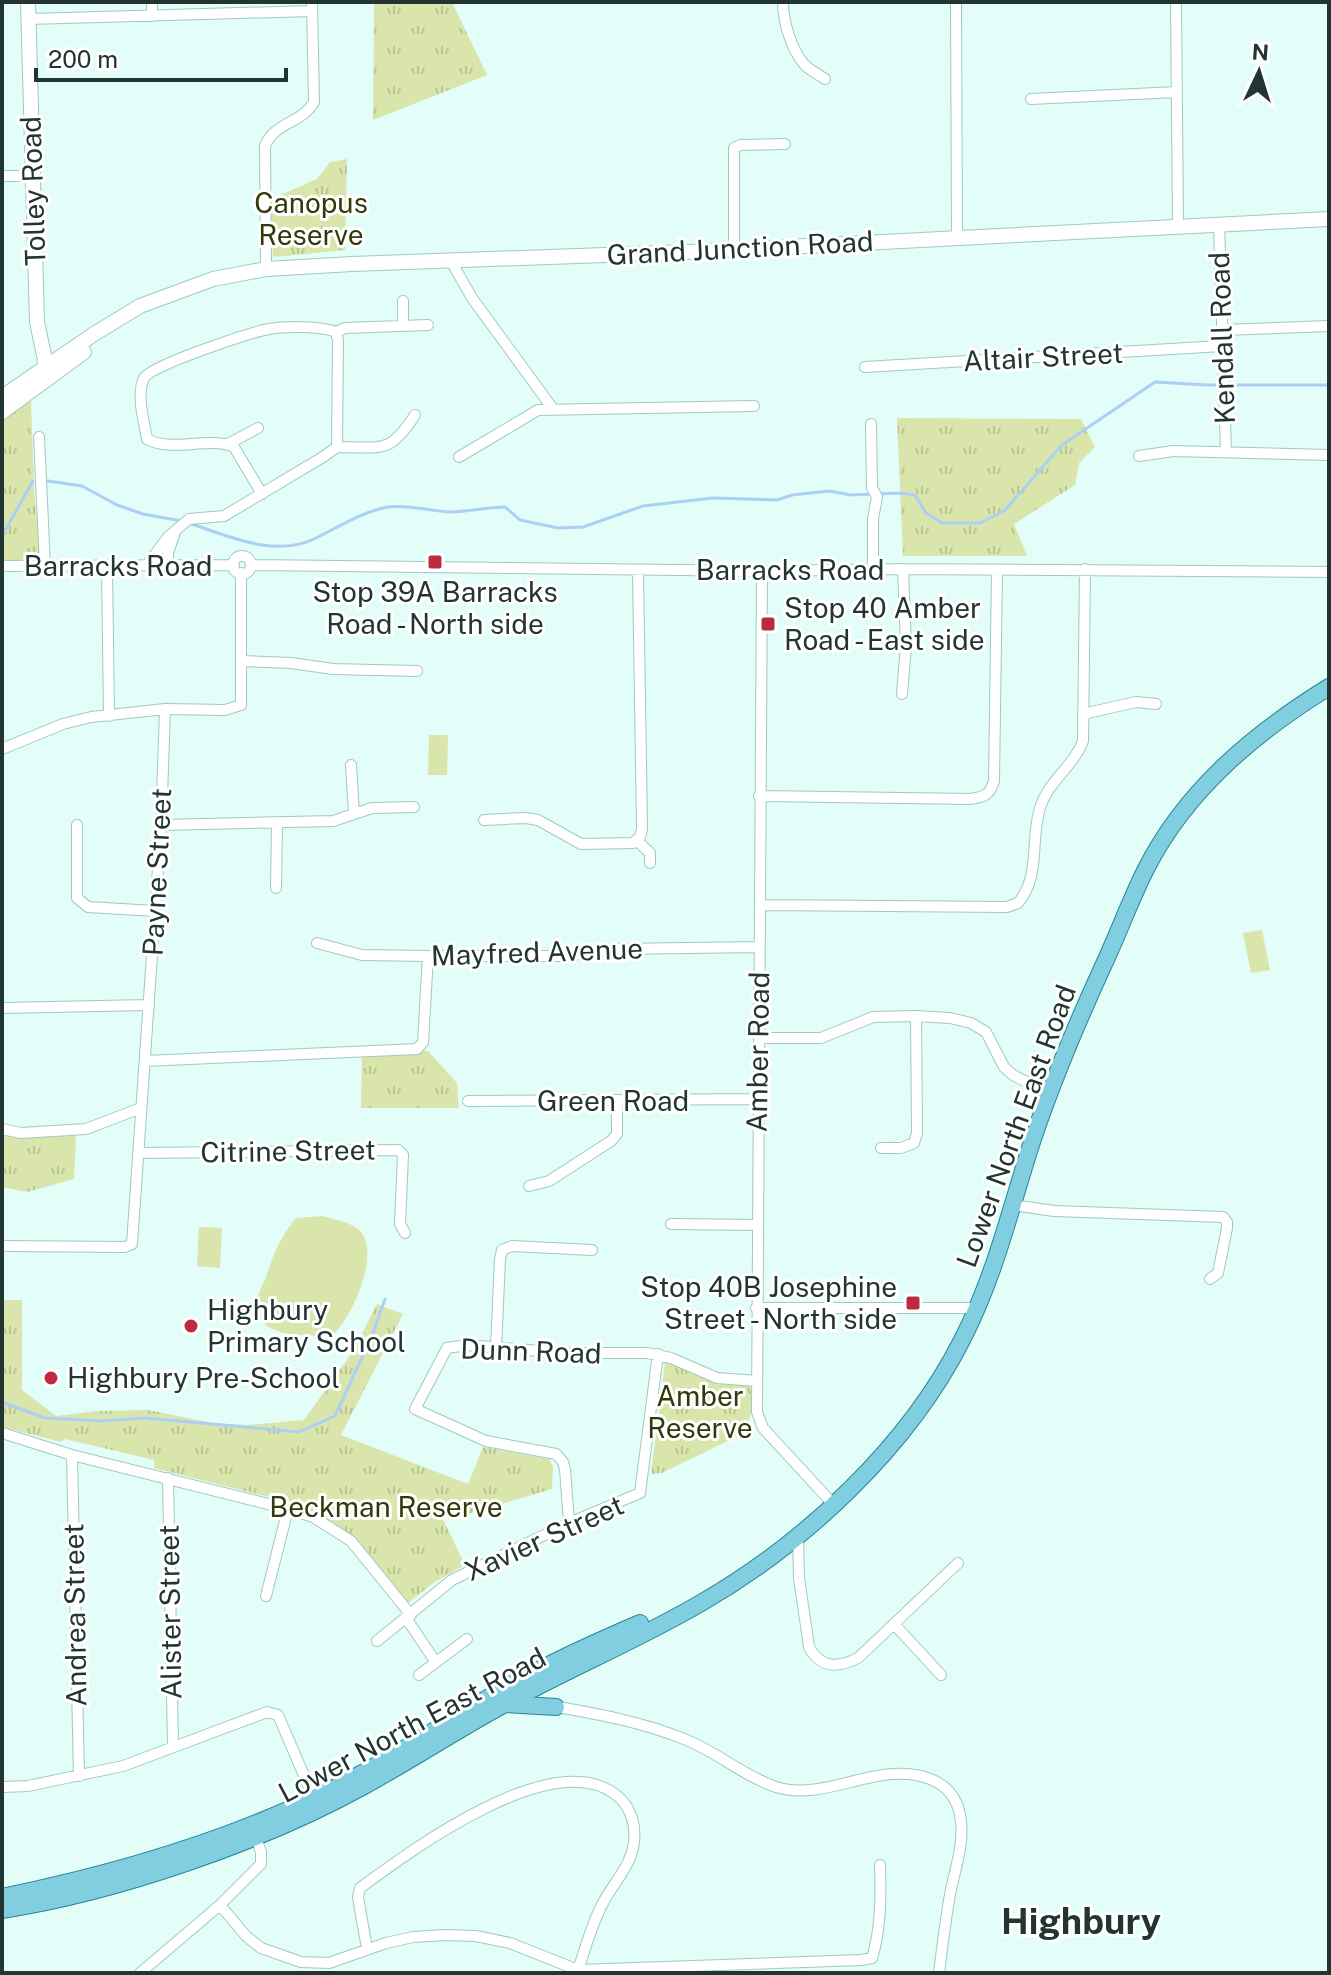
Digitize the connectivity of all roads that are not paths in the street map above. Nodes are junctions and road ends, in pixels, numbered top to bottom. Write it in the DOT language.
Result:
graph roads {
  1 [pos="28,2"];
  2 [pos="152,2"];
  3 [pos="783,2"];
  4 [pos="956,2"];
  5 [pos="1176,2"];
  6 [pos="312,6"];
  7 [pos="152,16"];
  8 [pos="29,19"];
  9 [pos="825,79"];
  10 [pos="1177,92"];
  11 [pos="1031,99"];
  12 [pos="785,144"];
  13 [pos="2,176"];
  14 [pos="31,176"];
  15 [pos="1329,219"];
  16 [pos="1219,224"];
  17 [pos="1178,226"];
  18 [pos="957,237"];
  19 [pos="734,250"];
  20 [pos="451,261"];
  21 [pos="266,269"];
  22 [pos="155,300"];
  23 [pos="403,301"];
  24 [pos="428,325"];
  25 [pos="403,326"];
  26 [pos="1329,326"];
  27 [pos="1222,330"];
  28 [pos="336,332"];
  29 [pos="1222,346"];
  30 [pos="39,352"];
  31 [pos="65,354"];
  32 [pos="865,367"];
  33 [pos="47,374"];
  34 [pos="2,391"];
  35 [pos="2,397"];
  36 [pos="754,406"];
  37 [pos="553,409"];
  38 [pos="2,412"];
  39 [pos="415,415"];
  40 [pos="871,424"];
  41 [pos="258,428"];
  42 [pos="39,437"];
  43 [pos="228,444"];
  44 [pos="337,447"];
  45 [pos="1226,452"];
  46 [pos="1329,455"];
  47 [pos="1139,456"];
  48 [pos="459,457"];
  49 [pos="262,494"];
  50 [pos="182,524"];
  51 [pos="147,565"];
  52 [pos="251,565"];
  53 [pos="2,566"];
  54 [pos="45,566"];
  55 [pos="107,566"];
  56 [pos="168,566"];
  57 [pos="238,569"];
  58 [pos="873,569"];
  59 [pos="903,569"];
  60 [pos="1085,569"];
  61 [pos="638,570"];
  62 [pos="997,570"];
  63 [pos="762,571"];
  64 [pos="1329,572"];
  65 [pos="242,661"];
  66 [pos="417,671"];
  67 [pos="1329,687"];
  68 [pos="902,694"];
  69 [pos="1156,704"];
  70 [pos="165,709"];
  71 [pos="1083,714"];
  72 [pos="109,716"];
  73 [pos="2,749"];
  74 [pos="351,765"];
  75 [pos="759,796"];
  76 [pos="414,807"];
  77 [pos="354,814"];
  78 [pos="484,820"];
  79 [pos="277,823"];
  80 [pos="77,825"];
  81 [pos="161,825"];
  82 [pos="636,840"];
  83 [pos="650,863"];
  84 [pos="276,888"];
  85 [pos="760,905"];
  86 [pos="155,911"];
  87 [pos="317,943"];
  88 [pos="759,947"];
  89 [pos="428,956"];
  90 [pos="149,1005"];
  91 [pos="2,1008"];
  92 [pos="916,1016"];
  93 [pos="759,1038"];
  94 [pos="145,1061"];
  95 [pos="1050,1094"];
  96 [pos="758,1099"];
  97 [pos="468,1101"];
  98 [pos="617,1101"];
  99 [pos="141,1108"];
  100 [pos="2,1129"];
  101 [pos="881,1148"];
  102 [pos="139,1153"];
  103 [pos="529,1186"];
  104 [pos="1012,1205"];
  105 [pos="671,1224"];
  106 [pos="757,1225"];
  107 [pos="405,1233"];
  108 [pos="2,1246"];
  109 [pos="592,1250"];
  110 [pos="1210,1279"];
  111 [pos="756,1308"];
  112 [pos="977,1308"];
  113 [pos="496,1348"];
  114 [pos="658,1354"];
  115 [pos="757,1381"];
  116 [pos="2,1433"];
  117 [pos="72,1455"];
  118 [pos="168,1478"];
  119 [pos="833,1504"];
  120 [pos="288,1509"];
  121 [pos="569,1523"];
  122 [pos="798,1534"];
  123 [pos="779,1550"];
  124 [pos="958,1563"];
  125 [pos="266,1596"];
  126 [pos="408,1616"];
  127 [pos="894,1624"];
  128 [pos="467,1639"];
  129 [pos="377,1641"];
  130 [pos="435,1661"];
  131 [pos="419,1675"];
  132 [pos="941,1675"];
  133 [pos="555,1678"];
  134 [pos="527,1685"];
  135 [pos="505,1704"];
  136 [pos="556,1707"];
  137 [pos="173,1747"];
  138 [pos="79,1776"];
  139 [pos="2,1787"];
  140 [pos="315,1804"];
  141 [pos="254,1831"];
  142 [pos="880,1865"];
  143 [pos="2,1897"];
  144 [pos="220,1905"];
  145 [pos="2,1910"];
  146 [pos="367,1949"];
  147 [pos="578,1970"];
  148 [pos="140,1973"];
  149 [pos="939,1973"];
  1 -- 8 [label="main road, Tolley Road"];
  2 -- 7 [label="street"];
  3 -- 9 [label="street"];
  4 -- 18 [label="street"];
  5 -- 10 [label="street"];
  6 -- 7 [label="street"];
  6 -- 21 [label="street"];
  7 -- 8 [label="street"];
  8 -- 14 [label="main road, Tolley Road"];
  10 -- 11 [label="street"];
  10 -- 17 [label="street"];
  12 -- 19 [label="street"];
  13 -- 14 [label="street"];
  14 -- 30 [label="main road, Tolley Road"];
  15 -- 16 [label="main road, Grand Junction Road"];
  16 -- 17 [label="main road, Grand Junction Road"];
  16 -- 27 [label="street, Kendall Road"];
  17 -- 18 [label="main road, Grand Junction Road"];
  18 -- 19 [label="main road, Grand Junction Road"];
  19 -- 20 [label="main road, Grand Junction Road"];
  20 -- 21 [label="main road, Grand Junction Road"];
  20 -- 37 [label="street"];
  21 -- 22 [label="main road, Grand Junction Road"];
  22 -- 31 [label="main road, Grand Junction Road"];
  22 -- 33 [label="main road, Grand Junction Road"];
  23 -- 25 [label="street"];
  24 -- 25 [label="street"];
  25 -- 28 [label="street"];
  26 -- 27 [label="street"];
  27 -- 29 [label="street, Kendall Road"];
  28 -- 43 [label="street"];
  28 -- 44 [label="street"];
  29 -- 32 [label="street, Altair Street"];
  29 -- 45 [label="street, Kendall Road"];
  30 -- 31 [label="main road"];
  30 -- 33 [label="main road, Tolley Road"];
  30 -- 34 [label="main road"];
  31 -- 33 [label="main road, Grand Junction Road"];
  33 -- 35 [label="main road, Grand Junction Road"];
  33 -- 38 [label="main road, Grand Junction Road"];
  36 -- 37 [label="street"];
  37 -- 48 [label="street"];
  39 -- 44 [label="street"];
  40 -- 58 [label="street"];
  41 -- 43 [label="street"];
  42 -- 54 [label="street"];
  43 -- 49 [label="street"];
  44 -- 49 [label="street"];
  45 -- 46 [label="street"];
  45 -- 47 [label="street"];
  49 -- 50 [label="street"];
  50 -- 51 [label="street"];
  50 -- 56 [label="street"];
  51 -- 55 [label="street, Barracks Road"];
  51 -- 56 [label="street, Barracks Road"];
  52 -- 57 [label="street"];
  52 -- 57 [label="street"];
  52 -- 61 [label="street, Barracks Road"];
  53 -- 54 [label="street, Barracks Road"];
  54 -- 55 [label="street, Barracks Road"];
  55 -- 72 [label="street"];
  56 -- 57 [label="street, Barracks Road"];
  57 -- 65 [label="street"];
  58 -- 59 [label="street, Barracks Road"];
  58 -- 63 [label="street, Barracks Road"];
  59 -- 62 [label="street, Barracks Road"];
  59 -- 68 [label="street"];
  60 -- 62 [label="street, Barracks Road"];
  60 -- 64 [label="street, Barracks Road"];
  60 -- 71 [label="street"];
  61 -- 63 [label="street, Barracks Road"];
  61 -- 82 [label="street"];
  62 -- 75 [label="street"];
  63 -- 75 [label="street, Amber Road"];
  65 -- 66 [label="street"];
  65 -- 70 [label="street"];
  67 -- 95 [label="main road, Lower North East Road"];
  69 -- 71 [label="street"];
  70 -- 72 [label="street"];
  70 -- 81 [label="street, Payne Street"];
  71 -- 85 [label="street"];
  72 -- 73 [label="street"];
  74 -- 77 [label="street"];
  75 -- 85 [label="street, Amber Road"];
  76 -- 77 [label="street"];
  77 -- 79 [label="street"];
  78 -- 82 [label="street"];
  79 -- 81 [label="street"];
  79 -- 84 [label="street"];
  80 -- 86 [label="street"];
  81 -- 86 [label="street, Payne Street"];
  82 -- 83 [label="street"];
  85 -- 88 [label="street, Amber Road"];
  86 -- 90 [label="street, Payne Street"];
  87 -- 89 [label="street, Mayfred Avenue"];
  88 -- 89 [label="street, Mayfred Avenue"];
  88 -- 93 [label="street, Amber Road"];
  89 -- 94 [label="street"];
  90 -- 91 [label="street"];
  90 -- 94 [label="street, Payne Street"];
  92 -- 93 [label="street"];
  92 -- 95 [label="street"];
  92 -- 101 [label="street"];
  93 -- 96 [label="street, Amber Road"];
  94 -- 99 [label="street, Payne Street"];
  95 -- 104 [label="main road, Lower North East Road"];
  96 -- 98 [label="street, Green Road"];
  96 -- 106 [label="street, Amber Road"];
  97 -- 98 [label="street, Green Road"];
  98 -- 103 [label="street"];
  99 -- 100 [label="street"];
  99 -- 102 [label="street, Payne Street"];
  102 -- 107 [label="street, Citrine Street"];
  102 -- 108 [label="street, Payne Street"];
  104 -- 110 [label="street"];
  104 -- 112 [label="main road, Lower North East Road"];
  105 -- 106 [label="street"];
  106 -- 111 [label="street, Amber Road"];
  109 -- 113 [label="street"];
  111 -- 112 [label="street"];
  111 -- 115 [label="street, Amber Road"];
  112 -- 119 [label="main road, Lower North East Road"];
  113 -- 114 [label="street, Dunn Road"];
  113 -- 121 [label="street, Dunn Road"];
  114 -- 115 [label="street, Dunn Road"];
  114 -- 121 [label="street, Xavier Street"];
  115 -- 119 [label="street, Amber Road"];
  116 -- 117 [label="street"];
  117 -- 118 [label="street"];
  117 -- 138 [label="street, Andrea Street"];
  118 -- 120 [label="street"];
  118 -- 137 [label="street, Alister Street"];
  119 -- 122 [label="main road, Lower North East Road"];
  120 -- 125 [label="street"];
  120 -- 126 [label="street"];
  121 -- 126 [label="street, Xavier Street"];
  122 -- 123 [label="main road, Lower North East Road"];
  122 -- 127 [label="street"];
  123 -- 133 [label="main road, Lower North East Road"];
  123 -- 134 [label="main road, Lower North East Road"];
  124 -- 127 [label="street"];
  126 -- 129 [label="street, Xavier Street"];
  126 -- 130 [label="street"];
  127 -- 132 [label="street"];
  128 -- 130 [label="street"];
  130 -- 131 [label="street"];
  133 -- 134 [label="main road, Lower North East Road"];
  133 -- 136 [label="street"];
  134 -- 135 [label="main road, Lower North East Road"];
  134 -- 136 [label="street"];
  134 -- 140 [label="main road, Lower North East Road"];
  135 -- 136 [label="main road"];
  135 -- 140 [label="main road, Lower North East Road"];
  136 -- 149 [label="street"];
  137 -- 138 [label="street"];
  137 -- 140 [label="street"];
  138 -- 139 [label="street"];
  140 -- 141 [label="main road, Lower North East Road"];
  141 -- 143 [label="main road, Lower North East Road"];
  141 -- 144 [label="street"];
  141 -- 145 [label="main road, Lower North East Road"];
  142 -- 147 [label="street"];
  144 -- 146 [label="street"];
  144 -- 148 [label="street"];
  146 -- 147 [label="street"];
  146 -- 147 [label="street"];
}
